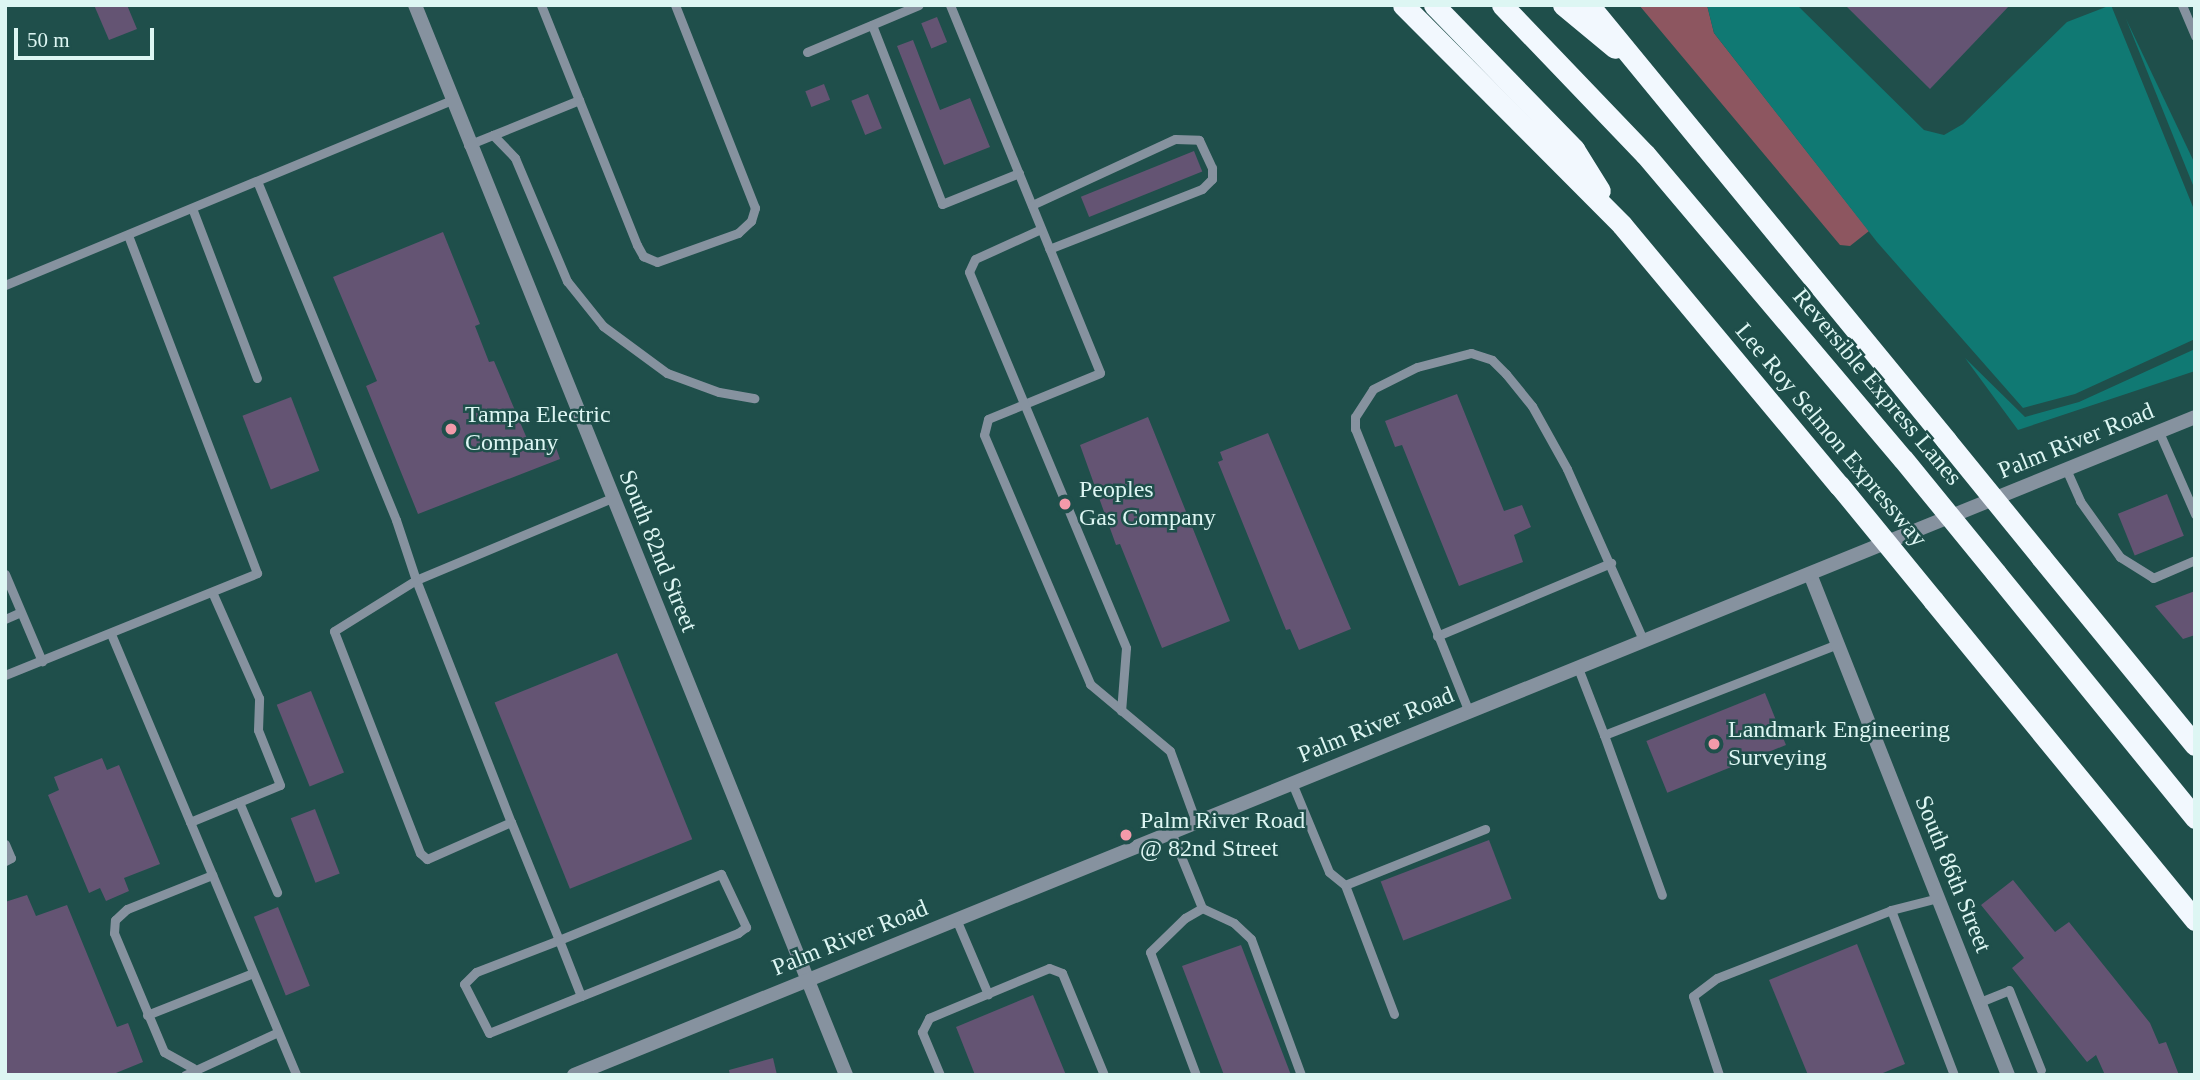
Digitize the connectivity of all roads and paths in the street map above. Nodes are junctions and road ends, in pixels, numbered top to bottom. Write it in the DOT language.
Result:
graph roads {
  1 [pos="415,5"];
  2 [pos="541,5"];
  3 [pos="675,5"];
  4 [pos="919,5"];
  5 [pos="950,5"];
  6 [pos="1403,5"];
  7 [pos="1434,5"];
  8 [pos="1502,5"];
  9 [pos="1563,5"];
  10 [pos="1589,5"];
  11 [pos="2182,5"];
  12 [pos="872,25"];
  13 [pos="2195,36"];
  14 [pos="807,52"];
  15 [pos="1632,58"];
  16 [pos="579,100"];
  17 [pos="450,101"];
  18 [pos="493,135"];
  19 [pos="468,145"];
  20 [pos="1019,173"];
  21 [pos="257,181"];
  22 [pos="1032,205"];
  23 [pos="192,208"];
  24 [pos="1622,225"];
  25 [pos="1041,229"];
  26 [pos="128,234"];
  27 [pos="1049,249"];
  28 [pos="5,285"];
  29 [pos="257,378"];
  30 [pos="754,398"];
  31 [pos="1026,403"];
  32 [pos="2195,417"];
  33 [pos="2158,432"];
  34 [pos="2066,469"];
  35 [pos="612,498"];
  36 [pos="2195,514"];
  37 [pos="2195,560"];
  38 [pos="1611,563"];
  39 [pos="5,574"];
  40 [pos="1810,574"];
  41 [pos="416,580"];
  42 [pos="212,592"];
  43 [pos="21,612"];
  44 [pos="5,619"];
  45 [pos="111,634"];
  46 [pos="1437,636"];
  47 [pos="1644,642"];
  48 [pos="1837,643"];
  49 [pos="42,661"];
  50 [pos="1578,668"];
  51 [pos="5,675"];
  52 [pos="1121,711"];
  53 [pos="1469,712"];
  54 [pos="1604,735"];
  55 [pos="2195,746"];
  56 [pos="1292,783"];
  57 [pos="239,802"];
  58 [pos="2195,818"];
  59 [pos="190,822"];
  60 [pos="511,822"];
  61 [pos="1196,822"];
  62 [pos="1485,829"];
  63 [pos="1171,832"];
  64 [pos="5,844"];
  65 [pos="5,861"];
  66 [pos="212,875"];
  67 [pos="1345,885"];
  68 [pos="276,892"];
  69 [pos="1662,895"];
  70 [pos="1938,898"];
  71 [pos="1202,908"];
  72 [pos="1891,910"];
  73 [pos="956,919"];
  74 [pos="2195,920"];
  75 [pos="559,940"];
  76 [pos="253,973"];
  77 [pos="808,979"];
  78 [pos="988,994"];
  79 [pos="581,996"];
  80 [pos="1980,1002"];
  81 [pos="1394,1014"];
  82 [pos="147,1015"];
  83 [pos="278,1032"];
  84 [pos="194,1068"];
  85 [pos="2042,1072"];
  86 [pos="1300,1073"];
  87 [pos="185,1075"];
  88 [pos="296,1075"];
  89 [pos="573,1075"];
  90 [pos="846,1075"];
  91 [pos="940,1075"];
  92 [pos="1104,1075"];
  93 [pos="1196,1075"];
  94 [pos="1719,1075"];
  95 [pos="1954,1075"];
  96 [pos="2008,1075"];
  97 [pos="2029,1075"];
  1 -- 17 [label="street, South 82nd Street"];
  2 -- 16 [label="lane"];
  3 -- 16 [label="lane"];
  4 -- 12 [label="lane"];
  5 -- 20 [label="lane"];
  6 -- 24 [label="highway, Lee Roy Selmon Expressway"];
  7 -- 24 [label="highway"];
  8 -- 58 [label="highway, Reversible Express Lanes, bridge"];
  9 -- 15 [label="highway"];
  10 -- 15 [label="highway"];
  11 -- 13 [label="lane"];
  12 -- 14 [label="lane"];
  12 -- 20 [label="lane"];
  15 -- 55 [label="highway, bridge"];
  16 -- 18 [label="lane"];
  17 -- 19 [label="street, South 82nd Street"];
  17 -- 21 [label="lane"];
  18 -- 19 [label="lane"];
  18 -- 30 [label="lane"];
  19 -- 35 [label="street, South 82nd Street"];
  20 -- 22 [label="lane"];
  21 -- 23 [label="lane"];
  21 -- 41 [label="lane"];
  22 -- 25 [label="lane"];
  22 -- 27 [label="lane"];
  23 -- 26 [label="lane"];
  23 -- 29 [label="lane"];
  24 -- 74 [label="highway, Lee Roy Selmon Expressway, bridge"];
  25 -- 27 [label="lane"];
  25 -- 31 [label="lane"];
  26 -- 28 [label="lane"];
  26 -- 42 [label="lane"];
  27 -- 31 [label="lane"];
  31 -- 52 [label="lane"];
  31 -- 52 [label="lane"];
  32 -- 33 [label="street, Palm River Road"];
  33 -- 34 [label="street, Palm River Road"];
  33 -- 36 [label="lane"];
  34 -- 37 [label="lane"];
  34 -- 40 [label="street, Palm River Road"];
  35 -- 41 [label="lane"];
  35 -- 77 [label="street, South 82nd Street"];
  38 -- 46 [label="lane"];
  38 -- 46 [label="lane"];
  38 -- 47 [label="lane"];
  39 -- 43 [label="lane"];
  40 -- 47 [label="street, Palm River Road"];
  40 -- 48 [label="street, South 86th Street"];
  41 -- 60 [label="lane"];
  41 -- 60 [label="lane"];
  42 -- 45 [label="lane"];
  42 -- 57 [label="lane"];
  43 -- 44 [label="lane"];
  43 -- 49 [label="lane"];
  45 -- 49 [label="lane"];
  45 -- 59 [label="lane"];
  46 -- 53 [label="lane"];
  47 -- 50 [label="street, Palm River Road"];
  48 -- 54 [label="lane"];
  48 -- 70 [label="street, South 86th Street"];
  49 -- 51 [label="lane"];
  50 -- 53 [label="street, Palm River Road"];
  50 -- 54 [label="lane"];
  52 -- 61 [label="lane"];
  53 -- 56 [label="street, Palm River Road"];
  54 -- 69 [label="lane"];
  56 -- 61 [label="street, Palm River Road"];
  56 -- 67 [label="lane"];
  57 -- 59 [label="lane"];
  57 -- 68 [label="lane"];
  59 -- 66 [label="lane"];
  60 -- 75 [label="lane"];
  61 -- 63 [label="street, Palm River Road"];
  62 -- 67 [label="lane"];
  63 -- 71 [label="lane"];
  63 -- 73 [label="street, Palm River Road"];
  64 -- 65 [label="lane"];
  66 -- 76 [label="lane"];
  66 -- 82 [label="lane"];
  67 -- 81 [label="lane"];
  70 -- 72 [label="lane"];
  70 -- 80 [label="street, South 86th Street"];
  71 -- 86 [label="lane"];
  71 -- 93 [label="lane"];
  72 -- 94 [label="lane"];
  72 -- 95 [label="lane"];
  73 -- 77 [label="street, Palm River Road"];
  73 -- 78 [label="lane"];
  75 -- 79 [label="lane"];
  75 -- 79 [label="lane"];
  75 -- 79 [label="lane"];
  76 -- 82 [label="lane"];
  76 -- 83 [label="lane"];
  77 -- 89 [label="street, Palm River Road"];
  77 -- 90 [label="street, South 82nd Street"];
  78 -- 91 [label="lane"];
  78 -- 92 [label="lane"];
  80 -- 85 [label="lane"];
  80 -- 96 [label="street, South 86th Street"];
  82 -- 84 [label="lane"];
  83 -- 84 [label="lane"];
  83 -- 88 [label="lane"];
  84 -- 87 [label="lane"];
  85 -- 97 [label="lane"];
}
